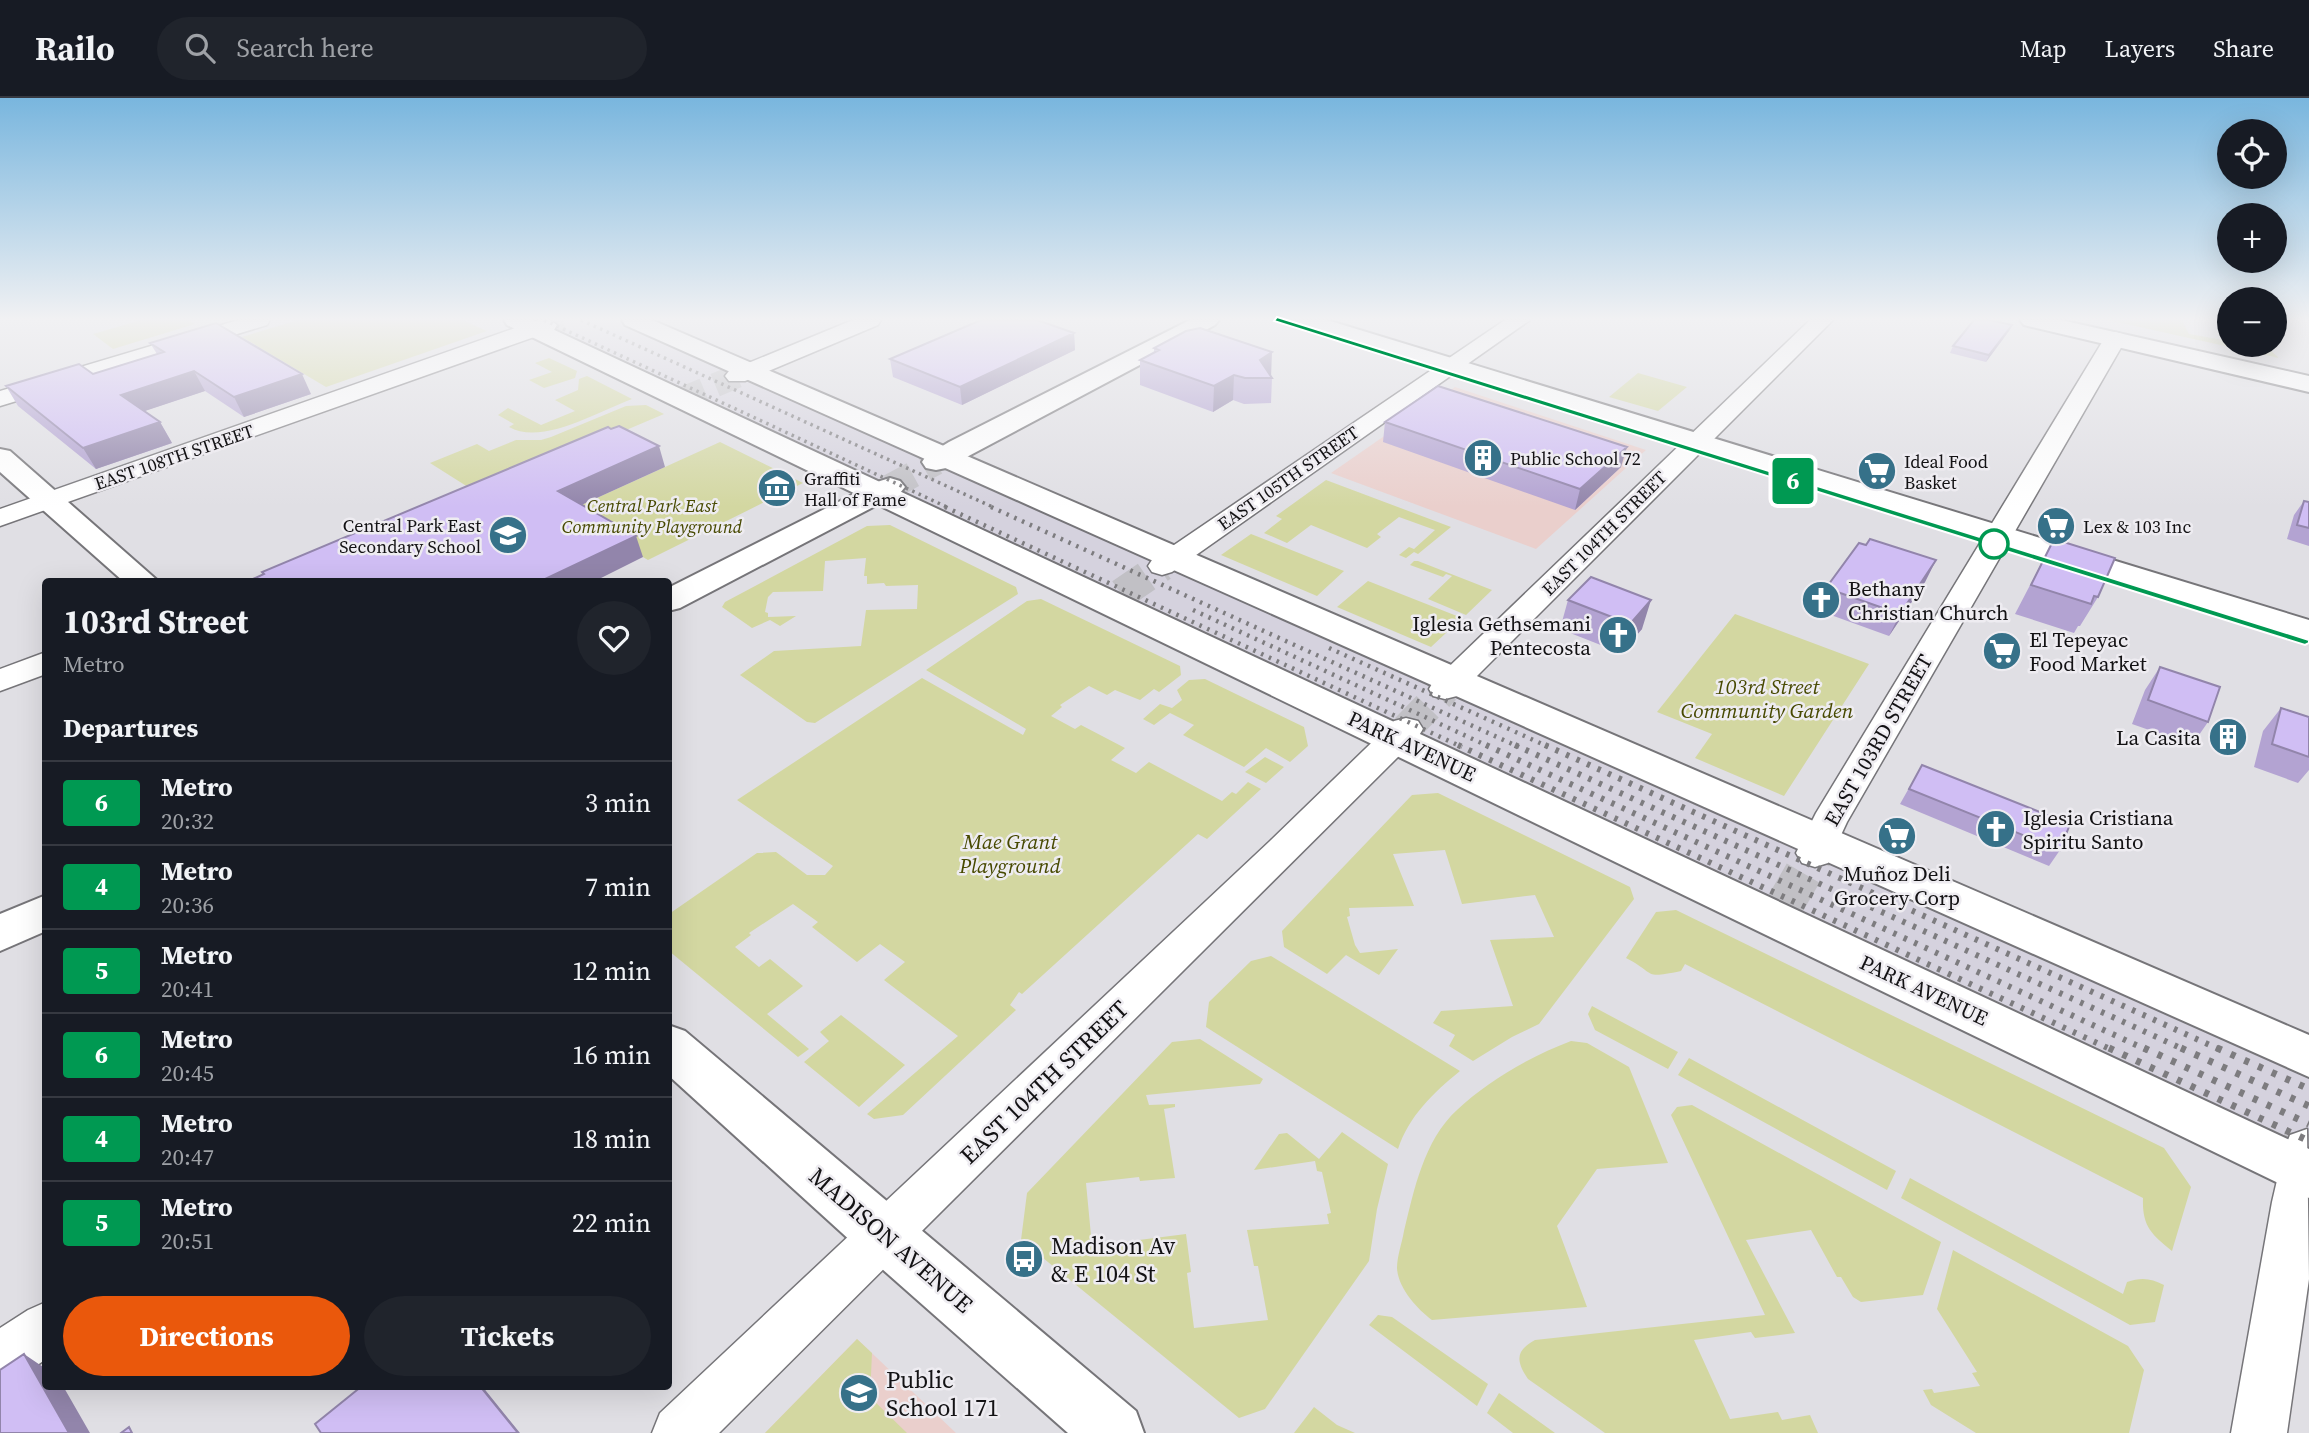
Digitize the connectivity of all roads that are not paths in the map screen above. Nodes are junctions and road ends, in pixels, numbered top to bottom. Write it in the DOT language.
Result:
graph roads {
  1 [pos="55,382"];
  2 [pos="374,382"];
  3 [pos="655,382"];
  4 [pos="764,382"];
  5 [pos="1066,382"];
  6 [pos="1080,382"];
  7 [pos="1426,382"];
  8 [pos="1507,382"];
  9 [pos="1758,382"];
  10 [pos="2089,382"];
  11 [pos="0,399"];
  12 [pos="1697,441"];
  13 [pos="932,455"];
  14 [pos="0,457"];
  15 [pos="875,485"];
  16 [pos="50,500"];
  17 [pos="0,518"];
  18 [pos="1998,533"];
  19 [pos="1168,562"];
  20 [pos="139,578"];
  21 [pos="672,581"];
  22 [pos="672,599"];
  23 [pos="2309,631"];
  24 [pos="42,664"];
  25 [pos="0,681"];
  26 [pos="1449,685"];
  27 [pos="1401,734"];
  28 [pos="1818,848"];
  29 [pos="42,913"];
  30 [pos="0,934"];
  31 [pos="672,1049"];
  32 [pos="2309,1057"];
  33 [pos="2306,1165"];
  34 [pos="883,1236"];
  35 [pos="42,1331"];
  36 [pos="0,1359"];
  37 [pos="680,1433"];
  38 [pos="1114,1433"];
  39 [pos="2259,1433"];
  1 -- 11 [label="street"];
  2 -- 16 [label="street, EAST 108TH STREET"];
  3 -- 15 [label="main road, PARK AVENUE"];
  4 -- 13 [label="main road"];
  5 -- 13 [label="main road"];
  6 -- 13 [label="main road"];
  7 -- 19 [label="street, EAST 105TH STREET"];
  8 -- 12 [label="main road"];
  9 -- 12 [label="street, EAST 104TH STREET"];
  10 -- 18 [label="street, EAST 103RD STREET"];
  12 -- 18 [label="main road"];
  12 -- 26 [label="street, EAST 104TH STREET"];
  13 -- 19 [label="main road"];
  14 -- 16 [label="main road"];
  15 -- 21 [label="main road"];
  15 -- 22 [label="main road"];
  15 -- 27 [label="main road, PARK AVENUE"];
  16 -- 17 [label="street, EAST 108TH STREET"];
  16 -- 20 [label="main road"];
  18 -- 23 [label="main road"];
  18 -- 28 [label="street, EAST 103RD STREET"];
  19 -- 26 [label="main road"];
  24 -- 25 [label="street"];
  26 -- 28 [label="main road"];
  27 -- 33 [label="main road, PARK AVENUE"];
  27 -- 34 [label="street, EAST 104TH STREET"];
  28 -- 32 [label="main road"];
  29 -- 30 [label="main road"];
  31 -- 34 [label="main road, MADISON AVENUE"];
  33 -- 39 [label="street"];
  34 -- 37 [label="street, EAST 104TH STREET"];
  34 -- 38 [label="main road, MADISON AVENUE"];
  35 -- 36 [label="street"];
}
